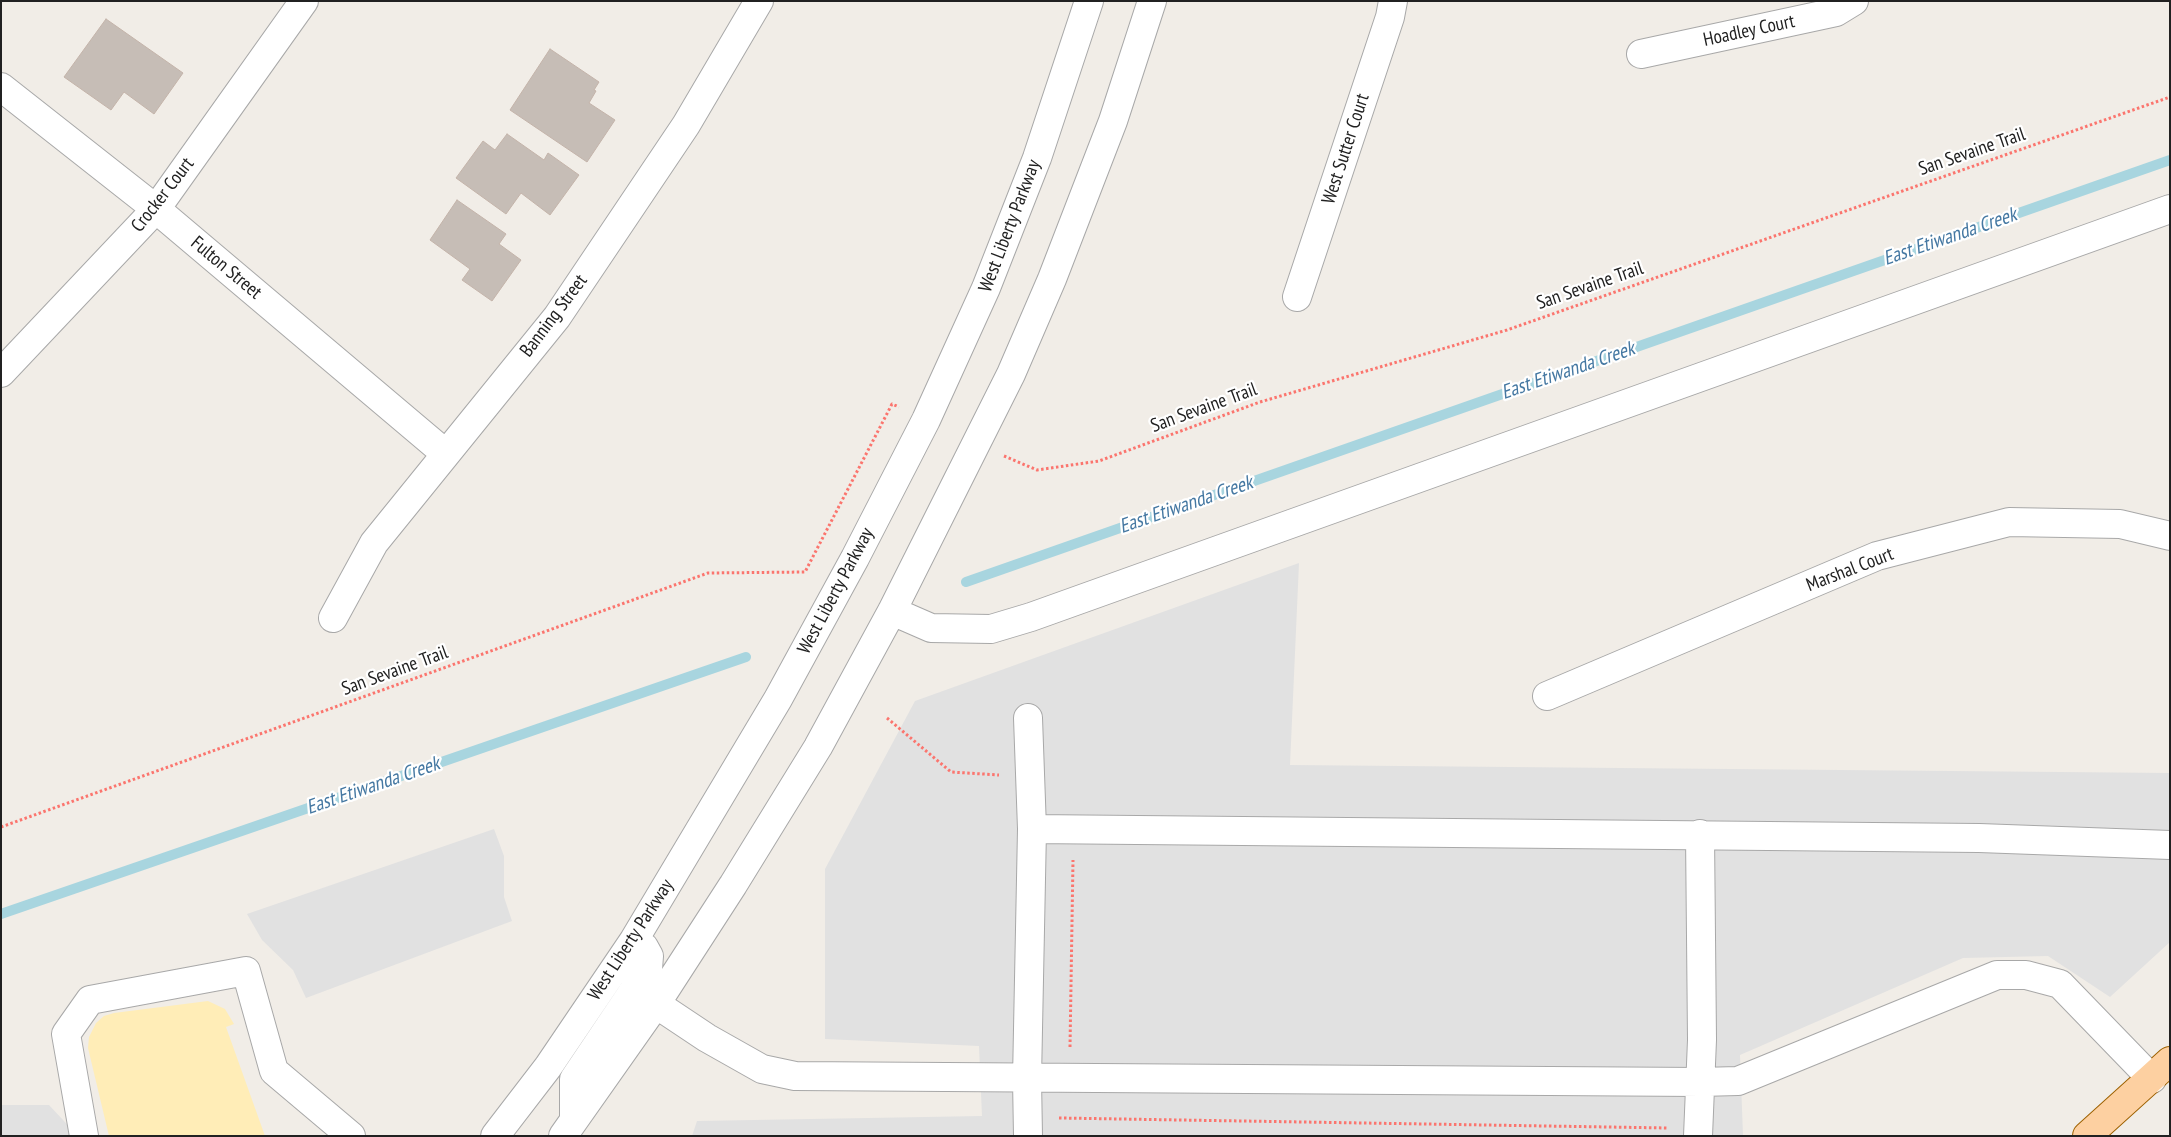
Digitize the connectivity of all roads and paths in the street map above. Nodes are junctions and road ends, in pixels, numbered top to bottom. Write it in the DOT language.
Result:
graph roads {
  1 [pos="304,1"];
  2 [pos="759,1"];
  3 [pos="1089,1"];
  4 [pos="1152,1"];
  5 [pos="1393,1"];
  6 [pos="1854,1"];
  7 [pos="1641,54"];
  8 [pos="1,87"];
  9 [pos="2170,97"];
  10 [pos="156,209"];
  11 [pos="2170,209"];
  12 [pos="1297,297"];
  13 [pos="1,373"];
  14 [pos="892,404"];
  15 [pos="446,454"];
  16 [pos="1014,460"];
  17 [pos="2170,536"];
  18 [pos="892,611"];
  19 [pos="333,618"];
  20 [pos="1547,696"];
  21 [pos="1028,718"];
  22 [pos="1,828"];
  23 [pos="1032,829"];
  24 [pos="1700,834"];
  25 [pos="2170,845"];
  26 [pos="634,940"];
  27 [pos="656,1004"];
  28 [pos="2161,1070"];
  29 [pos="1027,1079"];
  30 [pos="1700,1082"];
  31 [pos="569,1128"];
  32 [pos="334,1131"];
  33 [pos="84,1136"];
  34 [pos="495,1136"];
  35 [pos="1028,1136"];
  36 [pos="1698,1136"];
  37 [pos="2087,1136"];
  1 -- 10 [label="street, Crocker Court"];
  2 -- 15 [label="street, Banning Street"];
  3 -- 26 [label="street, West Liberty Parkway"];
  4 -- 18 [label="street"];
  5 -- 12 [label="street, West Sutter Court"];
  6 -- 7 [label="street, Hoadley Court"];
  8 -- 10 [label="street, Fulton Street"];
  9 -- 16 [label="path, San Sevaine Trail"];
  10 -- 13 [label="street, Crocker Court"];
  10 -- 15 [label="street, Fulton Street"];
  11 -- 18 [label="street"];
  14 -- 22 [label="path, San Sevaine Trail"];
  15 -- 19 [label="street, Banning Street"];
  17 -- 20 [label="street, Marshal Court"];
  18 -- 27 [label="street"];
  21 -- 23 [label="street"];
  23 -- 24 [label="street"];
  23 -- 29 [label="street"];
  24 -- 25 [label="street"];
  24 -- 30 [label="street"];
  26 -- 31 [label="street"];
  26 -- 34 [label="street, West Liberty Parkway"];
  27 -- 29 [label="street"];
  27 -- 31 [label="street"];
  28 -- 30 [label="street"];
  28 -- 37 [label="main road"];
  29 -- 30 [label="street"];
  29 -- 35 [label="street"];
  30 -- 36 [label="street"];
  32 -- 33 [label="street"];
}
